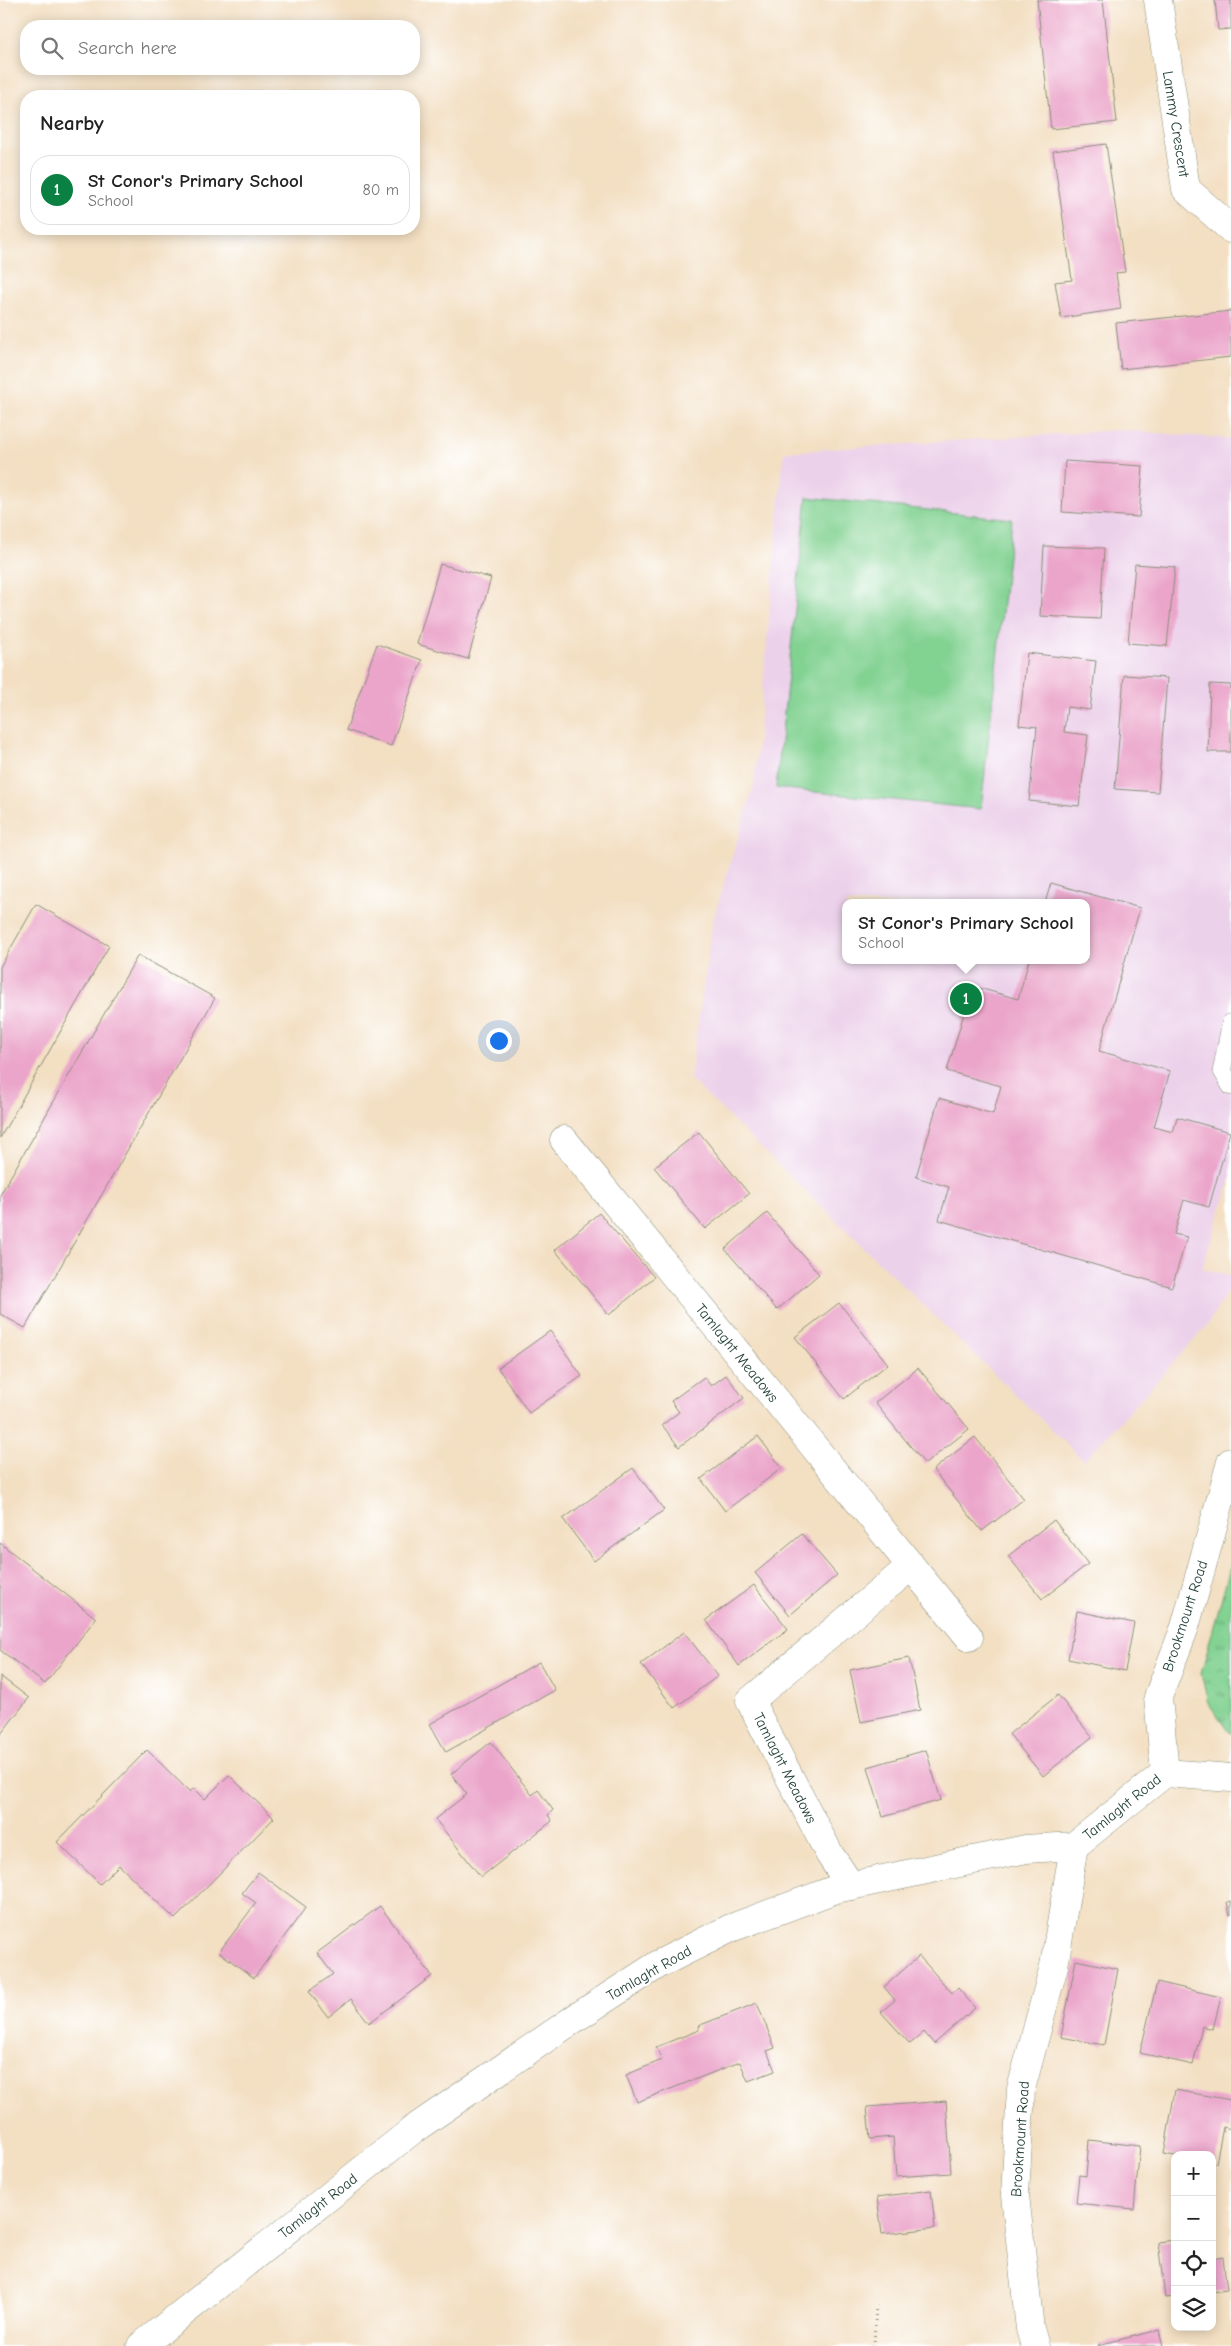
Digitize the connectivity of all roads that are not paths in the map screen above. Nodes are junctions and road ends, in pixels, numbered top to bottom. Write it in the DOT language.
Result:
graph roads {
  1 [pos="1158,0"];
  2 [pos="1231,229"];
  3 [pos="1231,1023"];
  4 [pos="1231,1086"];
  5 [pos="564,1140"];
  6 [pos="1231,1462"];
  7 [pos="911,1566"];
  8 [pos="968,1636"];
  9 [pos="1165,1773"];
  10 [pos="1231,1778"];
  11 [pos="1074,1846"];
  12 [pos="851,1886"];
  13 [pos="141,2346"];
  14 [pos="1035,2346"];
  1 -- 2 [label="street, Lammy Crescent"];
  3 -- 4 [label="lane"];
  5 -- 7 [label="street, Tamlaght Meadows"];
  6 -- 9 [label="street, Brookmount Road"];
  7 -- 8 [label="street, Tamlaght Meadows"];
  7 -- 12 [label="street, Tamlaght Meadows"];
  9 -- 10 [label="street, Tamlaght Road"];
  9 -- 11 [label="street, Tamlaght Road"];
  11 -- 12 [label="street, Tamlaght Road"];
  11 -- 14 [label="street, Brookmount Road"];
  12 -- 13 [label="street, Tamlaght Road"];
}
